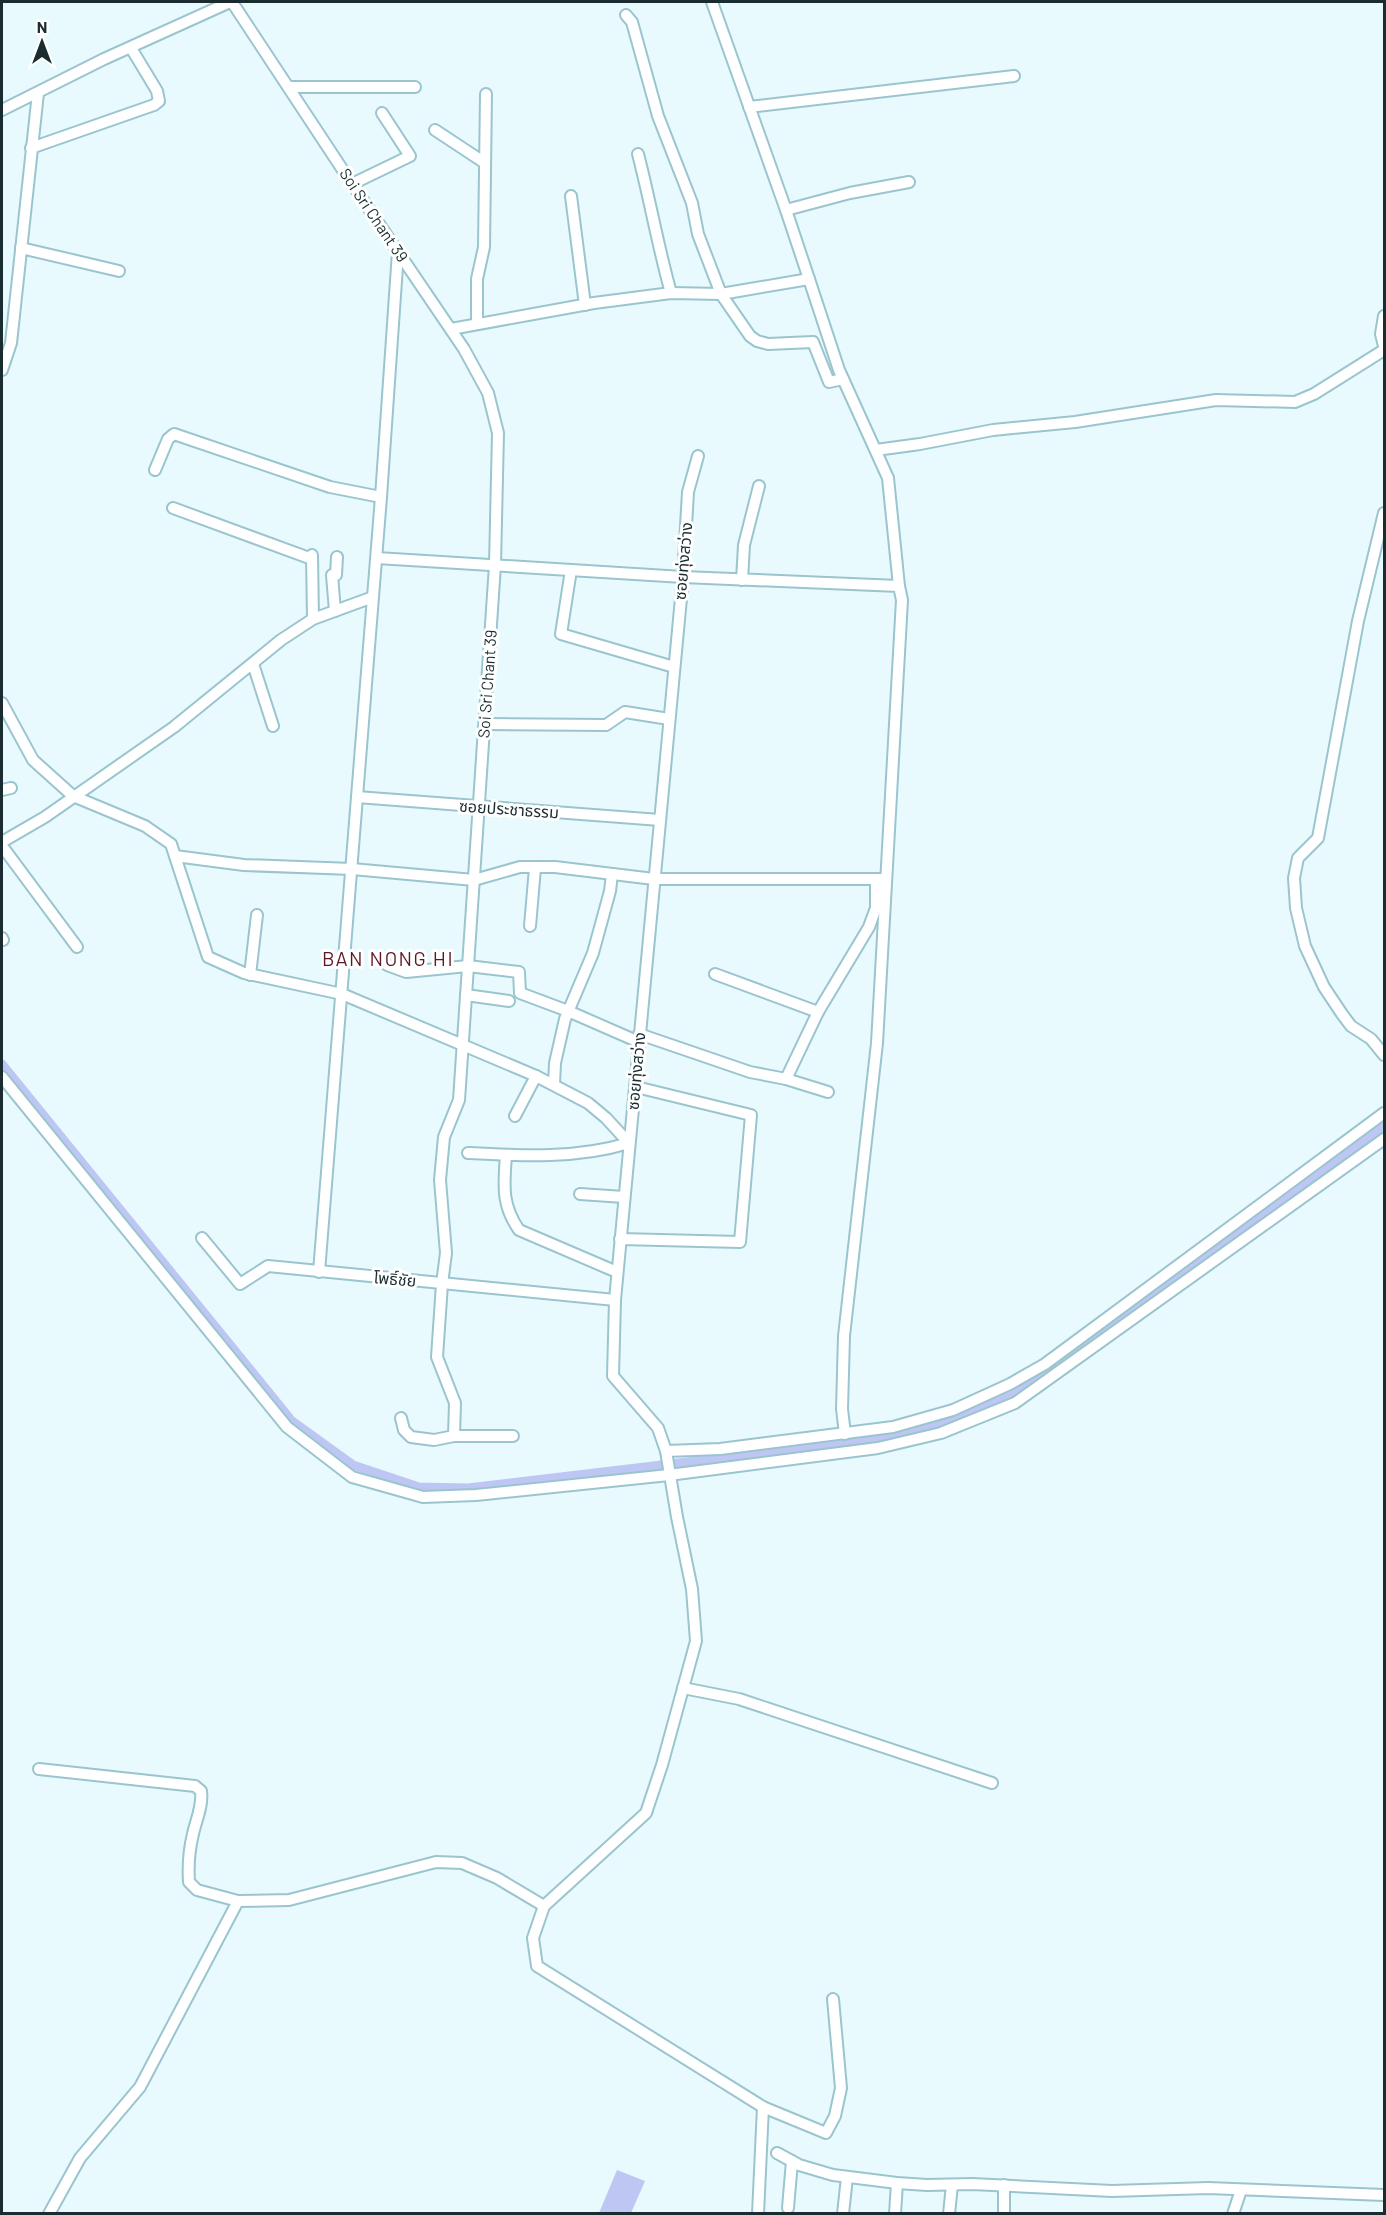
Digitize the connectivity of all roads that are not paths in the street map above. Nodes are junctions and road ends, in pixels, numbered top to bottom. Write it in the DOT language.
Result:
graph roads {
  1 [pos="231,2"];
  2 [pos="712,2"];
  3 [pos="626,15"];
  4 [pos="131,48"];
  5 [pos="1014,76"];
  6 [pos="290,87"];
  7 [pos="415,87"];
  8 [pos="38,93"];
  9 [pos="486,94"];
  10 [pos="749,107"];
  11 [pos="2,110"];
  12 [pos="382,113"];
  13 [pos="435,130"];
  14 [pos="31,148"];
  15 [pos="638,154"];
  16 [pos="485,163"];
  17 [pos="909,182"];
  18 [pos="352,184"];
  19 [pos="571,196"];
  20 [pos="786,210"];
  21 [pos="21,248"];
  22 [pos="398,252"];
  23 [pos="119,271"];
  24 [pos="809,279"];
  25 [pos="671,293"];
  26 [pos="721,294"];
  27 [pos="585,304"];
  28 [pos="1384,316"];
  29 [pos="477,324"];
  30 [pos="451,329"];
  31 [pos="1384,348"];
  32 [pos="2,370"];
  33 [pos="843,379"];
  34 [pos="876,450"];
  35 [pos="698,456"];
  36 [pos="155,470"];
  37 [pos="759,486"];
  38 [pos="381,497"];
  39 [pos="172,508"];
  40 [pos="1384,513"];
  41 [pos="337,557"];
  42 [pos="376,558"];
  43 [pos="495,565"];
  44 [pos="571,570"];
  45 [pos="682,577"];
  46 [pos="742,580"];
  47 [pos="898,586"];
  48 [pos="374,597"];
  49 [pos="335,611"];
  50 [pos="313,619"];
  51 [pos="253,664"];
  52 [pos="674,667"];
  53 [pos="2,703"];
  54 [pos="669,718"];
  55 [pos="485,724"];
  56 [pos="273,726"];
  57 [pos="73,796"];
  58 [pos="357,797"];
  59 [pos="479,806"];
  60 [pos="660,820"];
  61 [pos="2,844"];
  62 [pos="175,856"];
  63 [pos="534,868"];
  64 [pos="352,869"];
  65 [pos="612,874"];
  66 [pos="654,879"];
  67 [pos="881,879"];
  68 [pos="474,880"];
  69 [pos="256,915"];
  70 [pos="530,926"];
  71 [pos="77,947"];
  72 [pos="387,966"];
  73 [pos="468,966"];
  74 [pos="716,974"];
  75 [pos="250,975"];
  76 [pos="342,994"];
  77 [pos="466,995"];
  78 [pos="509,1001"];
  79 [pos="568,1011"];
  80 [pos="818,1012"];
  81 [pos="639,1038"];
  82 [pos="463,1047"];
  83 [pos="1384,1055"];
  84 [pos="536,1076"];
  85 [pos="2,1077"];
  86 [pos="786,1079"];
  87 [pos="554,1084"];
  88 [pos="636,1087"];
  89 [pos="828,1092"];
  90 [pos="1384,1113"];
  91 [pos="515,1116"];
  92 [pos="1384,1138"];
  93 [pos="629,1143"];
  94 [pos="468,1154"];
  95 [pos="506,1155"];
  96 [pos="580,1194"];
  97 [pos="624,1197"];
  98 [pos="202,1239"];
  99 [pos="620,1239"];
  100 [pos="320,1272"];
  101 [pos="617,1272"];
  102 [pos="442,1284"];
  103 [pos="615,1300"];
  104 [pos="400,1418"];
  105 [pos="845,1434"];
  106 [pos="454,1436"];
  107 [pos="513,1436"];
  108 [pos="667,1463"];
  109 [pos="683,1688"];
  110 [pos="39,1769"];
  111 [pos="992,1783"];
  112 [pos="238,1901"];
  113 [pos="544,1906"];
  114 [pos="833,1999"];
  115 [pos="763,2107"];
  116 [pos="777,2152"];
  117 [pos="792,2161"];
  118 [pos="847,2177"];
  119 [pos="897,2183"];
  120 [pos="952,2184"];
  121 [pos="1004,2185"];
  122 [pos="1242,2190"];
  123 [pos="1384,2195"];
  124 [pos="788,2208"];
  125 [pos="49,2214"];
  126 [pos="758,2214"];
  127 [pos="843,2214"];
  128 [pos="895,2214"];
  129 [pos="949,2214"];
  130 [pos="1004,2214"];
  131 [pos="1233,2214"];
  1 -- 4 [label="street"];
  1 -- 6 [label="street, Soi Sri Chant 39"];
  2 -- 10 [label="street"];
  3 -- 26 [label="street"];
  4 -- 8 [label="street"];
  4 -- 14 [label="street"];
  5 -- 10 [label="street"];
  6 -- 7 [label="street"];
  6 -- 18 [label="street, Soi Sri Chant 39"];
  8 -- 11 [label="street"];
  8 -- 14 [label="street"];
  9 -- 16 [label="street"];
  10 -- 20 [label="street"];
  12 -- 18 [label="street"];
  13 -- 16 [label="street"];
  14 -- 21 [label="street"];
  15 -- 25 [label="street"];
  16 -- 29 [label="street"];
  17 -- 20 [label="street"];
  18 -- 22 [label="street, Soi Sri Chant 39"];
  19 -- 27 [label="street"];
  20 -- 24 [label="street"];
  21 -- 23 [label="street"];
  21 -- 32 [label="street"];
  22 -- 30 [label="street, Soi Sri Chant 39"];
  22 -- 38 [label="street"];
  24 -- 26 [label="street"];
  24 -- 33 [label="street"];
  25 -- 26 [label="street"];
  25 -- 27 [label="street"];
  26 -- 33 [label="street"];
  27 -- 29 [label="street"];
  28 -- 31 [label="street"];
  29 -- 30 [label="street"];
  30 -- 43 [label="street, Soi Sri Chant 39"];
  31 -- 34 [label="street"];
  33 -- 34 [label="street"];
  34 -- 47 [label="street"];
  35 -- 45 [label="street, ซอยทุ่งสว่าง"];
  36 -- 38 [label="street"];
  37 -- 46 [label="street"];
  38 -- 42 [label="street"];
  39 -- 50 [label="street"];
  40 -- 83 [label="street"];
  41 -- 49 [label="street"];
  42 -- 43 [label="street"];
  42 -- 48 [label="street"];
  43 -- 44 [label="street"];
  43 -- 55 [label="street, Soi Sri Chant 39"];
  44 -- 45 [label="street"];
  44 -- 52 [label="street"];
  45 -- 46 [label="street"];
  45 -- 52 [label="street, ซอยทุ่งสว่าง"];
  46 -- 47 [label="street"];
  47 -- 67 [label="street"];
  48 -- 49 [label="street"];
  48 -- 58 [label="street"];
  49 -- 50 [label="street"];
  50 -- 51 [label="street"];
  51 -- 56 [label="street"];
  51 -- 57 [label="street"];
  52 -- 54 [label="street, ซอยทุ่งสว่าง"];
  53 -- 57 [label="street"];
  54 -- 55 [label="street"];
  54 -- 60 [label="street, ซอยทุ่งสว่าง"];
  55 -- 59 [label="street, Soi Sri Chant 39"];
  57 -- 61 [label="street"];
  57 -- 62 [label="street"];
  58 -- 59 [label="street, ซอยประชาธรรม"];
  58 -- 64 [label="street"];
  59 -- 60 [label="street, ซอยประชาธรรม"];
  59 -- 68 [label="street, Soi Sri Chant 39"];
  60 -- 66 [label="street, ซอยทุ่งสว่าง"];
  61 -- 71 [label="street"];
  62 -- 64 [label="street"];
  62 -- 75 [label="street"];
  63 -- 65 [label="street"];
  63 -- 68 [label="street"];
  63 -- 70 [label="street"];
  64 -- 68 [label="street"];
  64 -- 76 [label="street"];
  65 -- 66 [label="street"];
  65 -- 79 [label="street"];
  66 -- 67 [label="street"];
  66 -- 81 [label="street, ซอยทุ่งสว่าง"];
  67 -- 80 [label="street"];
  67 -- 105 [label="street"];
  68 -- 73 [label="street, Soi Sri Chant 39"];
  69 -- 75 [label="street"];
  72 -- 73 [label="street"];
  73 -- 77 [label="street, Soi Sri Chant 39"];
  73 -- 79 [label="street"];
  74 -- 80 [label="street"];
  75 -- 76 [label="street"];
  76 -- 82 [label="street"];
  76 -- 100 [label="street"];
  77 -- 78 [label="street"];
  77 -- 82 [label="street, Soi Sri Chant 39"];
  79 -- 81 [label="street"];
  79 -- 87 [label="street"];
  80 -- 86 [label="street"];
  81 -- 86 [label="street"];
  81 -- 88 [label="street, ซอยทุ่งสว่าง"];
  82 -- 84 [label="street"];
  82 -- 102 [label="street, Soi Sri Chant 39"];
  84 -- 87 [label="street"];
  84 -- 91 [label="street"];
  85 -- 108 [label="street"];
  86 -- 89 [label="street"];
  87 -- 93 [label="street"];
  88 -- 93 [label="street, ซอยทุ่งสว่าง"];
  88 -- 99 [label="street"];
  90 -- 105 [label="street"];
  92 -- 108 [label="street"];
  93 -- 95 [label="street"];
  93 -- 97 [label="street, ซอยทุ่งสว่าง"];
  94 -- 95 [label="street"];
  95 -- 101 [label="street"];
  96 -- 97 [label="street"];
  97 -- 99 [label="street, ซอยทุ่งสว่าง"];
  98 -- 100 [label="street, โพธิ์ชัย"];
  99 -- 101 [label="street, ซอยทุ่งสว่าง"];
  100 -- 102 [label="street, โพธิ์ชัย"];
  101 -- 103 [label="street, ซอยทุ่งสว่าง"];
  102 -- 103 [label="street, โพธิ์ชัย"];
  102 -- 106 [label="street, Soi Sri Chant 39"];
  103 -- 108 [label="street, ซอยทุ่งสว่าง"];
  104 -- 106 [label="street"];
  105 -- 108 [label="street"];
  106 -- 107 [label="street"];
  108 -- 109 [label="street, ซอยทุ่งสว่าง"];
  109 -- 111 [label="street"];
  109 -- 113 [label="street, ซอยทุ่งสว่าง"];
  110 -- 112 [label="street"];
  112 -- 113 [label="street"];
  112 -- 125 [label="street"];
  113 -- 115 [label="street"];
  114 -- 115 [label="street"];
  115 -- 126 [label="street"];
  116 -- 117 [label="street"];
  117 -- 118 [label="street"];
  117 -- 124 [label="street"];
  118 -- 119 [label="street"];
  118 -- 127 [label="street"];
  119 -- 120 [label="street"];
  119 -- 128 [label="street"];
  120 -- 121 [label="street"];
  120 -- 129 [label="street"];
  121 -- 122 [label="street"];
  121 -- 130 [label="street"];
  122 -- 123 [label="street"];
  122 -- 131 [label="street"];
}
